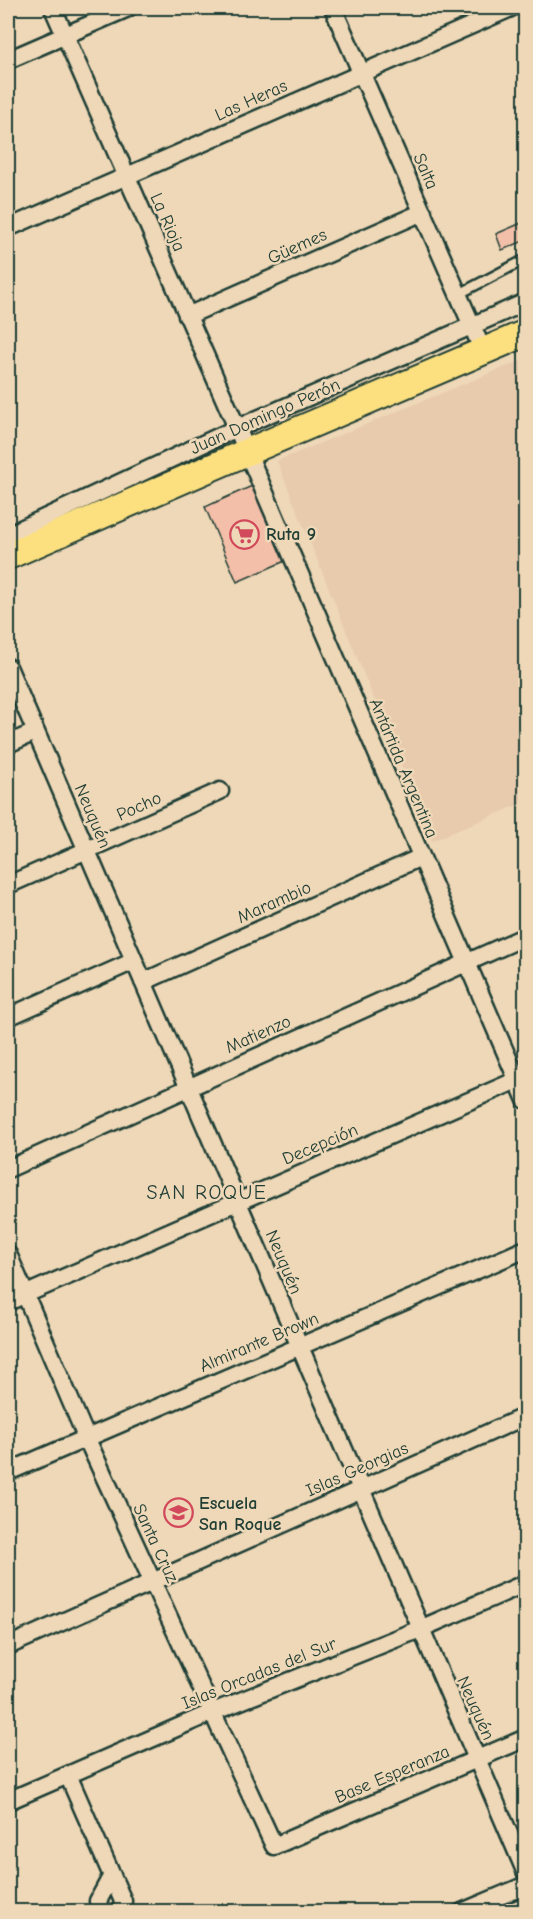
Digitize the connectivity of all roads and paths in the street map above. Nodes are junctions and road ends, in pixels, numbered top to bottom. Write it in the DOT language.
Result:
graph roads {
  1 [pos="53,8"];
  2 [pos="128,8"];
  3 [pos="333,8"];
  4 [pos="511,8"];
  5 [pos="64,34"];
  6 [pos="8,60"];
  7 [pos="362,73"];
  8 [pos="126,176"];
  9 [pos="423,212"];
  10 [pos="8,228"];
  11 [pos="525,259"];
  12 [pos="459,294"];
  13 [pos="525,302"];
  14 [pos="187,316"];
  15 [pos="472,326"];
  16 [pos="525,333"];
  17 [pos="483,351"];
  18 [pos="237,428"];
  19 [pos="247,452"];
  20 [pos="8,535"];
  21 [pos="8,556"];
  22 [pos="8,667"];
  23 [pos="35,732"];
  24 [pos="8,744"];
  25 [pos="220,790"];
  26 [pos="87,851"];
  27 [pos="422,858"];
  28 [pos="8,885"];
  29 [pos="525,936"];
  30 [pos="134,962"];
  31 [pos="466,962"];
  32 [pos="143,982"];
  33 [pos="8,1017"];
  34 [pos="517,1080"];
  35 [pos="188,1087"];
  36 [pos="525,1100"];
  37 [pos="8,1169"];
  38 [pos="237,1201"];
  39 [pos="525,1250"];
  40 [pos="8,1254"];
  41 [pos="25,1294"];
  42 [pos="8,1302"];
  43 [pos="299,1346"];
  44 [pos="525,1416"];
  45 [pos="86,1437"];
  46 [pos="8,1472"];
  47 [pos="360,1489"];
  48 [pos="152,1581"];
  49 [pos="525,1583"];
  50 [pos="420,1629"];
  51 [pos="8,1646"];
  52 [pos="213,1712"];
  53 [pos="525,1738"];
  54 [pos="477,1759"];
  55 [pos="68,1774"];
  56 [pos="8,1801"];
  57 [pos="274,1846"];
  58 [pos="525,1873"];
  59 [pos="112,1875"];
  60 [pos="525,1885"];
  61 [pos="100,1911"];
  62 [pos="121,1911"];
  63 [pos="462,1911"];
  1 -- 5 [label="street, La Rioja"];
  2 -- 5 [label="street"];
  3 -- 7 [label="street, Salta"];
  4 -- 7 [label="street, Las Heras"];
  5 -- 6 [label="street"];
  5 -- 8 [label="street, La Rioja"];
  7 -- 8 [label="street, Las Heras"];
  7 -- 9 [label="street, Salta"];
  8 -- 10 [label="street, Las Heras"];
  8 -- 14 [label="street, La Rioja"];
  9 -- 12 [label="street, Salta"];
  9 -- 14 [label="street, Güemes"];
  11 -- 12 [label="lane"];
  12 -- 15 [label="street, Salta"];
  13 -- 15 [label="street, Juan Domingo Perón"];
  14 -- 18 [label="street, La Rioja"];
  15 -- 17 [label="street, Salta"];
  15 -- 18 [label="street, Juan Domingo Perón"];
  16 -- 17 [label="main road, Juan Domingo Perón"];
  17 -- 19 [label="main road, Juan Domingo Perón"];
  18 -- 19 [label="street, La Rioja"];
  18 -- 20 [label="street, Juan Domingo Perón"];
  19 -- 21 [label="main road, Juan Domingo Perón"];
  19 -- 27 [label="street, Antártida Argentina"];
  22 -- 23 [label="street, Neuquén"];
  23 -- 24 [label="street"];
  23 -- 26 [label="street, Neuquén"];
  25 -- 26 [label="street, Pocho"];
  26 -- 28 [label="street, Pocho"];
  26 -- 30 [label="street, Neuquén"];
  27 -- 31 [label="street, Antártida Argentina"];
  27 -- 32 [label="street, Marambio"];
  29 -- 31 [label="street, Matienzo"];
  30 -- 32 [label="street, Neuquén"];
  30 -- 33 [label="street"];
  31 -- 34 [label="street, Antártida Argentina"];
  31 -- 35 [label="street, Matienzo"];
  32 -- 35 [label="street, Neuquén"];
  34 -- 36 [label="street, Antártida Argentina"];
  34 -- 38 [label="street, Decepción"];
  35 -- 37 [label="street, Matienzo"];
  35 -- 38 [label="street, Neuquén"];
  38 -- 41 [label="street, Decepción"];
  38 -- 43 [label="street, Neuquén"];
  39 -- 43 [label="street, Almirante Brown"];
  40 -- 41 [label="street, Santa Cruz"];
  41 -- 42 [label="street, Decepción"];
  41 -- 45 [label="street, Santa Cruz"];
  43 -- 45 [label="street, Almirante Brown"];
  43 -- 47 [label="street, Neuquén"];
  44 -- 47 [label="street, Islas Georgias"];
  45 -- 46 [label="street, Almirante Brown"];
  45 -- 48 [label="street, Santa Cruz"];
  47 -- 48 [label="street, Islas Georgias"];
  47 -- 50 [label="street, Neuquén"];
  48 -- 51 [label="street, Islas Georgias"];
  48 -- 52 [label="street, Santa Cruz"];
  49 -- 50 [label="street, Islas Orcadas del Sur"];
  50 -- 52 [label="street, Islas Orcadas del Sur"];
  50 -- 54 [label="street, Neuquén"];
  52 -- 55 [label="street, Islas Orcadas del Sur"];
  52 -- 57 [label="street, Santa Cruz"];
  53 -- 54 [label="street, Base Esperanza"];
  54 -- 57 [label="street, Base Esperanza"];
  54 -- 58 [label="street, Neuquén"];
  55 -- 56 [label="street, Islas Orcadas del Sur"];
  55 -- 59 [label="street"];
  59 -- 61 [label="street"];
  59 -- 62 [label="street"];
  60 -- 63 [label="street"];
}
